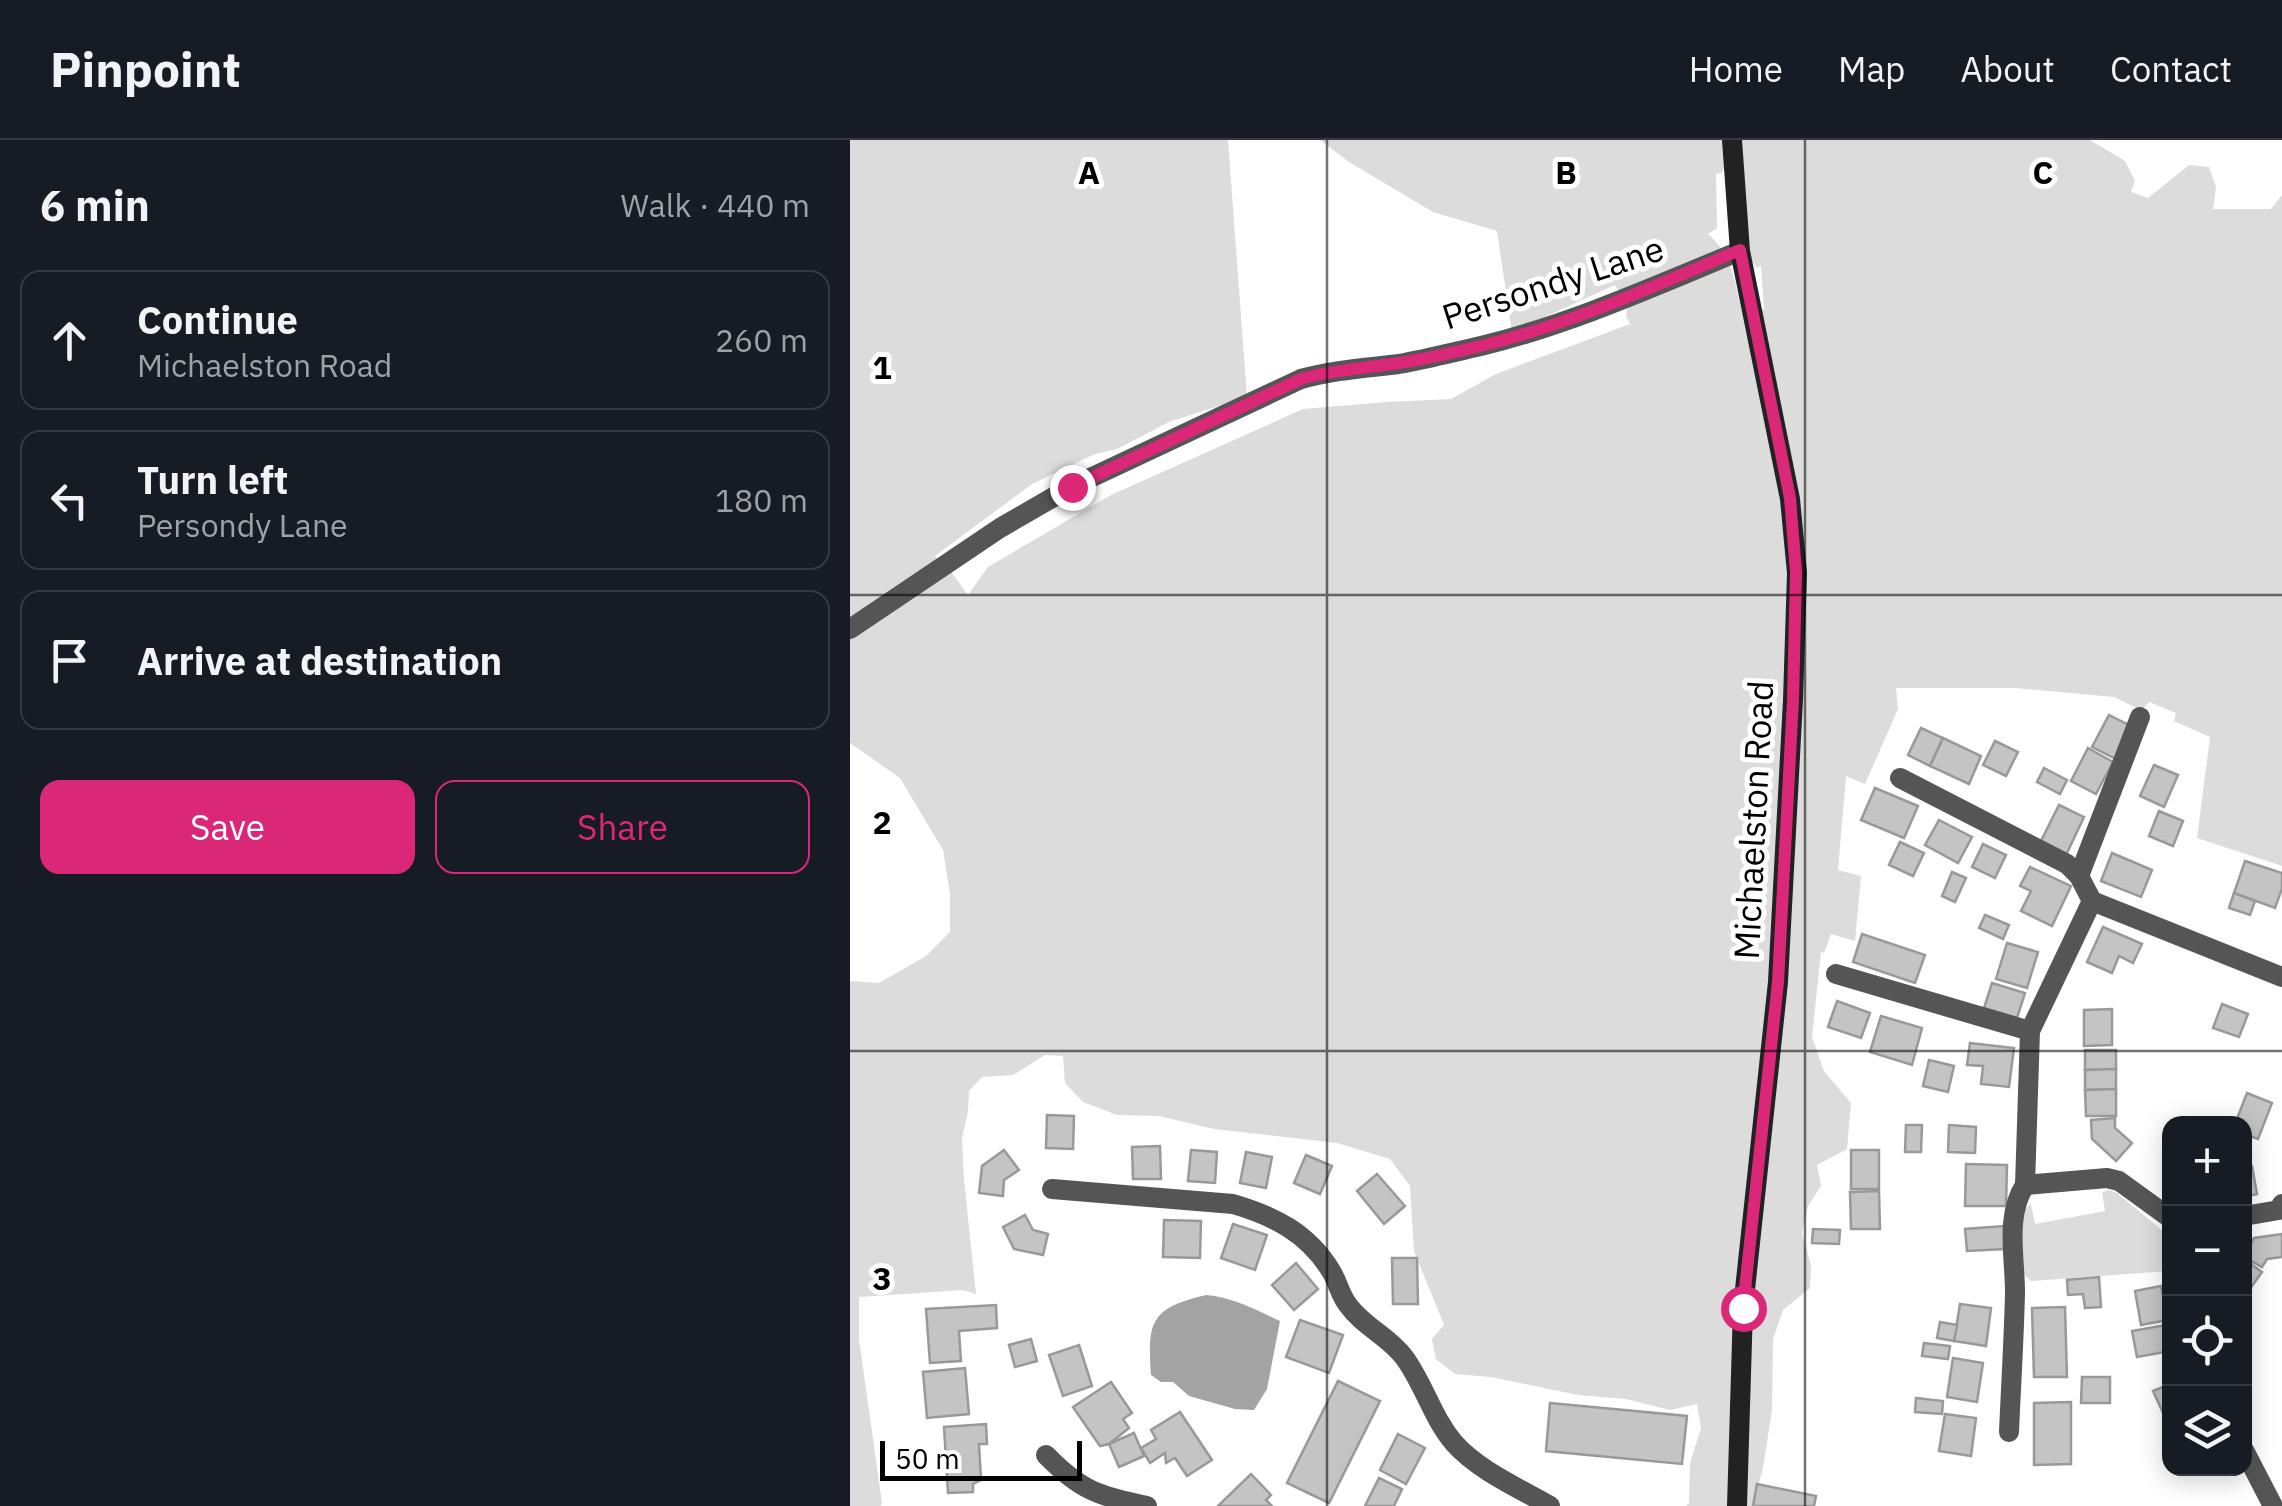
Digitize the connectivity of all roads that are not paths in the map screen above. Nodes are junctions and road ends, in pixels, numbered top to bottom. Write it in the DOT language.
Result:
graph roads {
  1 [pos="1732,140"];
  2 [pos="1740,250"];
  3 [pos="850,630"];
  4 [pos="2140,717"];
  5 [pos="1900,778"];
  6 [pos="2079,876"];
  7 [pos="2092,901"];
  8 [pos="1836,974"];
  9 [pos="2282,977"];
  10 [pos="2030,1031"];
  11 [pos="2025,1185"];
  12 [pos="1052,1190"];
  13 [pos="2281,1208"];
  14 [pos="2162,1212"];
  15 [pos="2252,1214"];
  16 [pos="2008,1432"];
  17 [pos="1046,1455"];
  18 [pos="2252,1465"];
  19 [pos="1148,1506"];
  20 [pos="1550,1506"];
  21 [pos="1737,1506"];
  22 [pos="2273,1506"];
  1 -- 2 [label="street, Michaelston Road"];
  2 -- 3 [label="street, Persondy Lane"];
  2 -- 21 [label="street, Michaelston Road"];
  4 -- 6 [label="street"];
  5 -- 6 [label="street"];
  6 -- 7 [label="street"];
  7 -- 9 [label="street"];
  7 -- 10 [label="street"];
  8 -- 10 [label="street"];
  10 -- 11 [label="street"];
  11 -- 14 [label="street"];
  11 -- 16 [label="street"];
  12 -- 20 [label="street"];
  13 -- 15 [label="street"];
  17 -- 19 [label="street"];
  18 -- 22 [label="street"];
}
